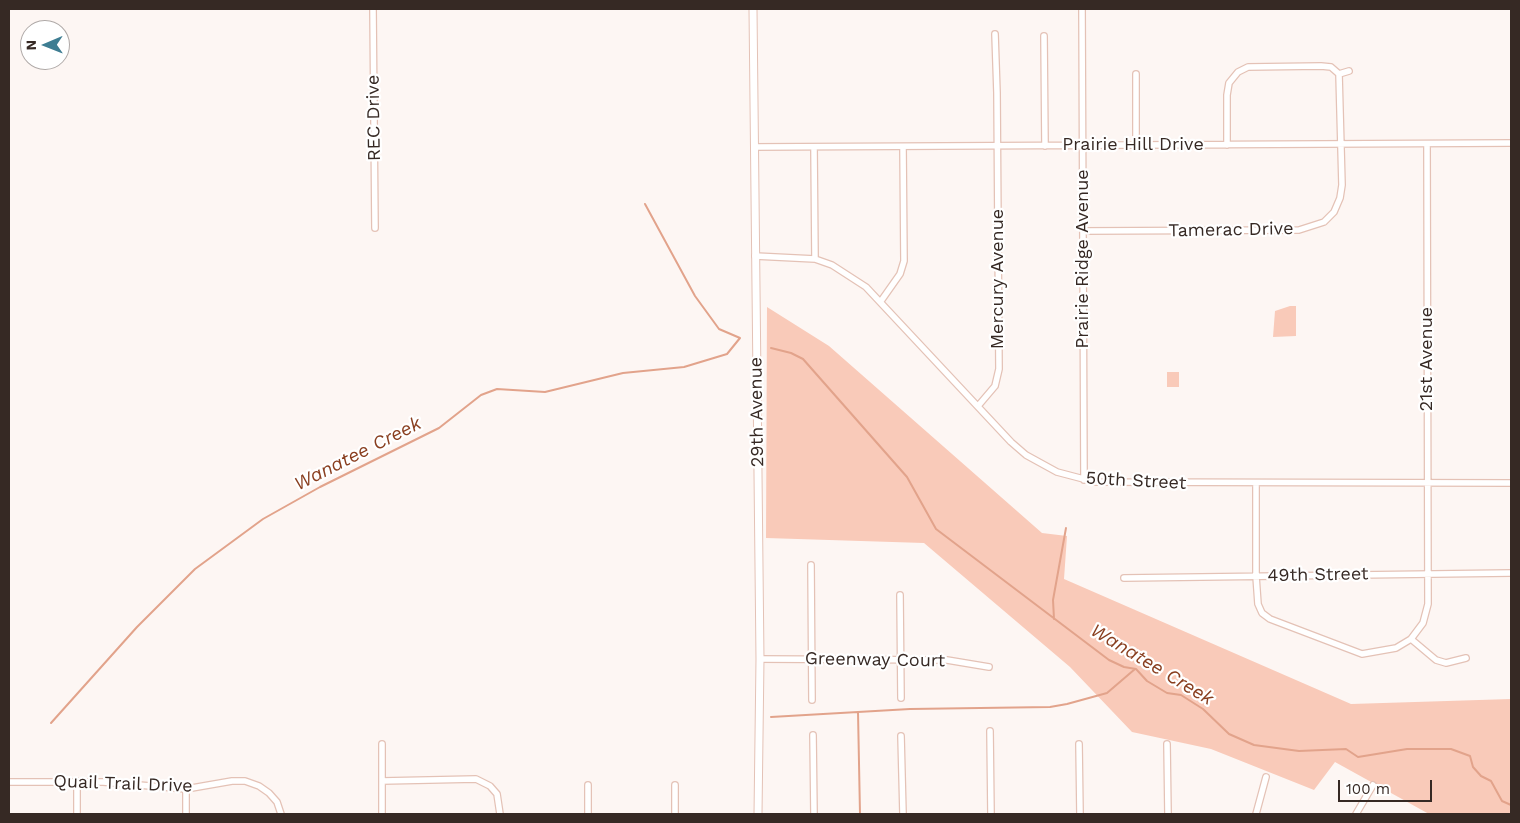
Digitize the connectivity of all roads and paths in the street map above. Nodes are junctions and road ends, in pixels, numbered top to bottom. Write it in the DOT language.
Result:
graph roads {
  1 [pos="373,9"];
  2 [pos="753,9"];
  3 [pos="1082,9"];
  4 [pos="995,34"];
  5 [pos="1044,36"];
  6 [pos="1349,71"];
  7 [pos="1136,74"];
  8 [pos="1339,74"];
  9 [pos="1341,144"];
  10 [pos="1427,144"];
  11 [pos="1511,144"];
  12 [pos="1136,145"];
  13 [pos="1227,145"];
  14 [pos="903,146"];
  15 [pos="998,146"];
  16 [pos="1044,146"];
  17 [pos="1082,146"];
  18 [pos="754,147"];
  19 [pos="814,147"];
  20 [pos="375,228"];
  21 [pos="1084,232"];
  22 [pos="756,256"];
  23 [pos="814,259"];
  24 [pos="881,301"];
  25 [pos="978,406"];
  26 [pos="1084,480"];
  27 [pos="1511,483"];
  28 [pos="1256,484"];
  29 [pos="1428,484"];
  30 [pos="811,565"];
  31 [pos="1511,573"];
  32 [pos="1428,574"];
  33 [pos="1256,576"];
  34 [pos="1124,578"];
  35 [pos="900,594"];
  36 [pos="1411,639"];
  37 [pos="901,658"];
  38 [pos="1466,658"];
  39 [pos="760,659"];
  40 [pos="812,659"];
  41 [pos="989,667"];
  42 [pos="901,698"];
  43 [pos="812,700"];
  44 [pos="990,731"];
  45 [pos="813,735"];
  46 [pos="901,736"];
  47 [pos="382,744"];
  48 [pos="1079,744"];
  49 [pos="1167,744"];
  50 [pos="1266,778"];
  51 [pos="77,781"];
  52 [pos="382,781"];
  53 [pos="9,782"];
  54 [pos="588,785"];
  55 [pos="676,785"];
  56 [pos="1373,785"];
  57 [pos="186,789"];
  58 [pos="77,814"];
  59 [pos="186,814"];
  60 [pos="281,814"];
  61 [pos="382,814"];
  62 [pos="500,814"];
  63 [pos="588,814"];
  64 [pos="675,814"];
  65 [pos="758,814"];
  66 [pos="814,814"];
  67 [pos="903,814"];
  68 [pos="991,814"];
  69 [pos="1080,814"];
  70 [pos="1168,814"];
  71 [pos="1256,814"];
  72 [pos="1356,814"];
  1 -- 20 [label="street, REC Drive"];
  2 -- 18 [label="street, 29th Avenue"];
  3 -- 17 [label="street, Prairie Ridge Avenue"];
  4 -- 15 [label="street, Mercury Avenue"];
  5 -- 16 [label="street"];
  6 -- 8 [label="street"];
  7 -- 12 [label="street"];
  8 -- 9 [label="street, Tamerac Drive"];
  8 -- 13 [label="street"];
  9 -- 10 [label="street, Prairie Hill Drive"];
  9 -- 13 [label="street, Prairie Hill Drive"];
  9 -- 21 [label="street, Tamerac Drive"];
  10 -- 11 [label="street, Prairie Hill Drive"];
  10 -- 29 [label="street, 21st Avenue"];
  12 -- 13 [label="street, Prairie Hill Drive"];
  12 -- 17 [label="street, Prairie Hill Drive"];
  14 -- 15 [label="street, Prairie Hill Drive"];
  14 -- 19 [label="street, Prairie Hill Drive"];
  14 -- 24 [label="street"];
  15 -- 16 [label="street, Prairie Hill Drive"];
  15 -- 25 [label="street, Mercury Avenue"];
  16 -- 17 [label="street, Prairie Hill Drive"];
  17 -- 21 [label="street, Prairie Ridge Avenue"];
  18 -- 19 [label="street, Prairie Hill Drive"];
  18 -- 22 [label="street, 29th Avenue"];
  19 -- 23 [label="street"];
  21 -- 26 [label="street, Prairie Ridge Avenue"];
  22 -- 23 [label="street, 50th Street"];
  22 -- 39 [label="street, 29th Avenue"];
  23 -- 24 [label="street, 50th Street"];
  24 -- 25 [label="street, 50th Street"];
  25 -- 26 [label="street, 50th Street"];
  26 -- 28 [label="street, 50th Street"];
  27 -- 29 [label="street, 50th Street"];
  28 -- 29 [label="street, 50th Street"];
  28 -- 33 [label="street"];
  29 -- 32 [label="street, 21st Avenue"];
  30 -- 40 [label="street"];
  31 -- 32 [label="street, 49th Street"];
  32 -- 33 [label="street, 49th Street"];
  32 -- 36 [label="street, 21st Avenue"];
  33 -- 34 [label="street, 49th Street"];
  33 -- 36 [label="street"];
  35 -- 37 [label="street"];
  36 -- 38 [label="street"];
  37 -- 40 [label="street, Greenway Court"];
  37 -- 41 [label="street, Greenway Court"];
  37 -- 42 [label="street"];
  39 -- 40 [label="street, Greenway Court"];
  39 -- 65 [label="street, 29th Avenue"];
  40 -- 43 [label="street"];
  44 -- 68 [label="street"];
  45 -- 66 [label="street"];
  46 -- 67 [label="street"];
  47 -- 52 [label="street"];
  48 -- 69 [label="street"];
  49 -- 70 [label="street"];
  50 -- 71 [label="street"];
  51 -- 53 [label="street, Quail Trail Drive"];
  51 -- 57 [label="street, Quail Trail Drive"];
  51 -- 58 [label="street"];
  52 -- 61 [label="street"];
  52 -- 62 [label="street"];
  54 -- 63 [label="street"];
  55 -- 64 [label="street"];
  56 -- 72 [label="street"];
  57 -- 59 [label="street"];
  57 -- 60 [label="street, Quail Trail Drive"];
}
